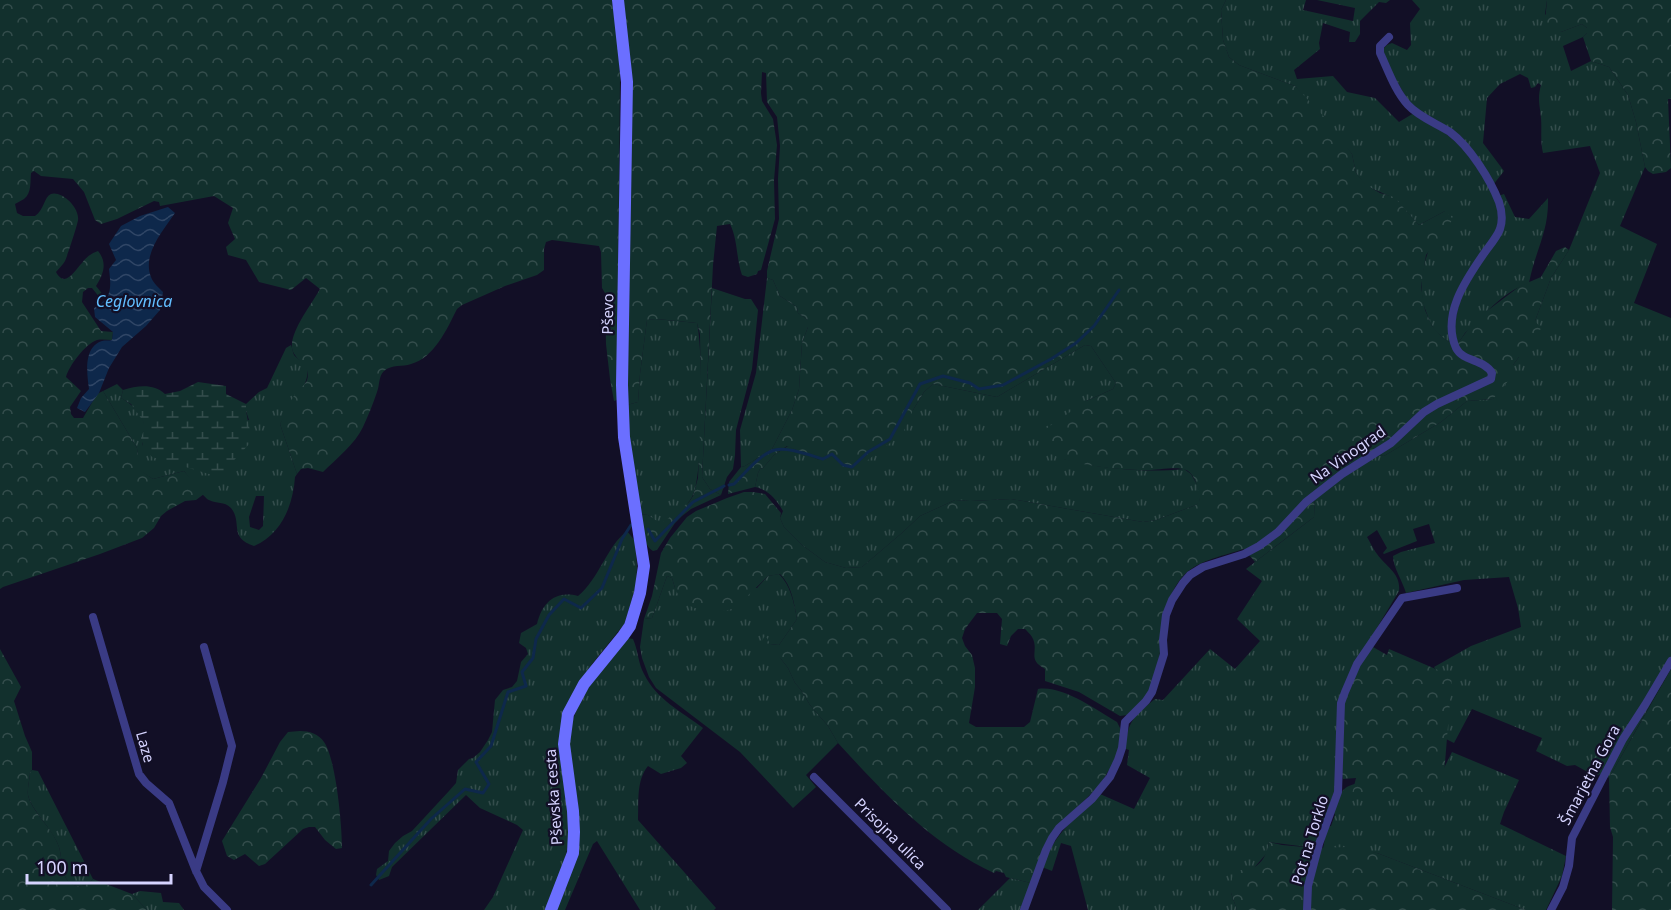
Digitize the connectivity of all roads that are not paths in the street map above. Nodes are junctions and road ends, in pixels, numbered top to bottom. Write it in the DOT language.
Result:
graph roads {
  1 [pos="618,0"];
  2 [pos="1389,37"];
  3 [pos="1457,588"];
  4 [pos="93,617"];
  5 [pos="630,626"];
  6 [pos="204,646"];
  7 [pos="1671,661"];
  8 [pos="814,777"];
  9 [pos="196,871"];
  10 [pos="227,910"];
  11 [pos="551,910"];
  12 [pos="947,910"];
  13 [pos="1024,910"];
  14 [pos="1306,910"];
  15 [pos="1551,910"];
  1 -- 5 [label="street, Pševo"];
  2 -- 13 [label="street, Na Vinograd"];
  3 -- 14 [label="street, Pot na Torklo"];
  4 -- 9 [label="street, Laze"];
  5 -- 11 [label="street, Pševska cesta"];
  6 -- 9 [label="street"];
  7 -- 15 [label="street, Šmarjetna Gora"];
  8 -- 12 [label="street, Prisojna ulica"];
  9 -- 10 [label="street, Laze"];
}
